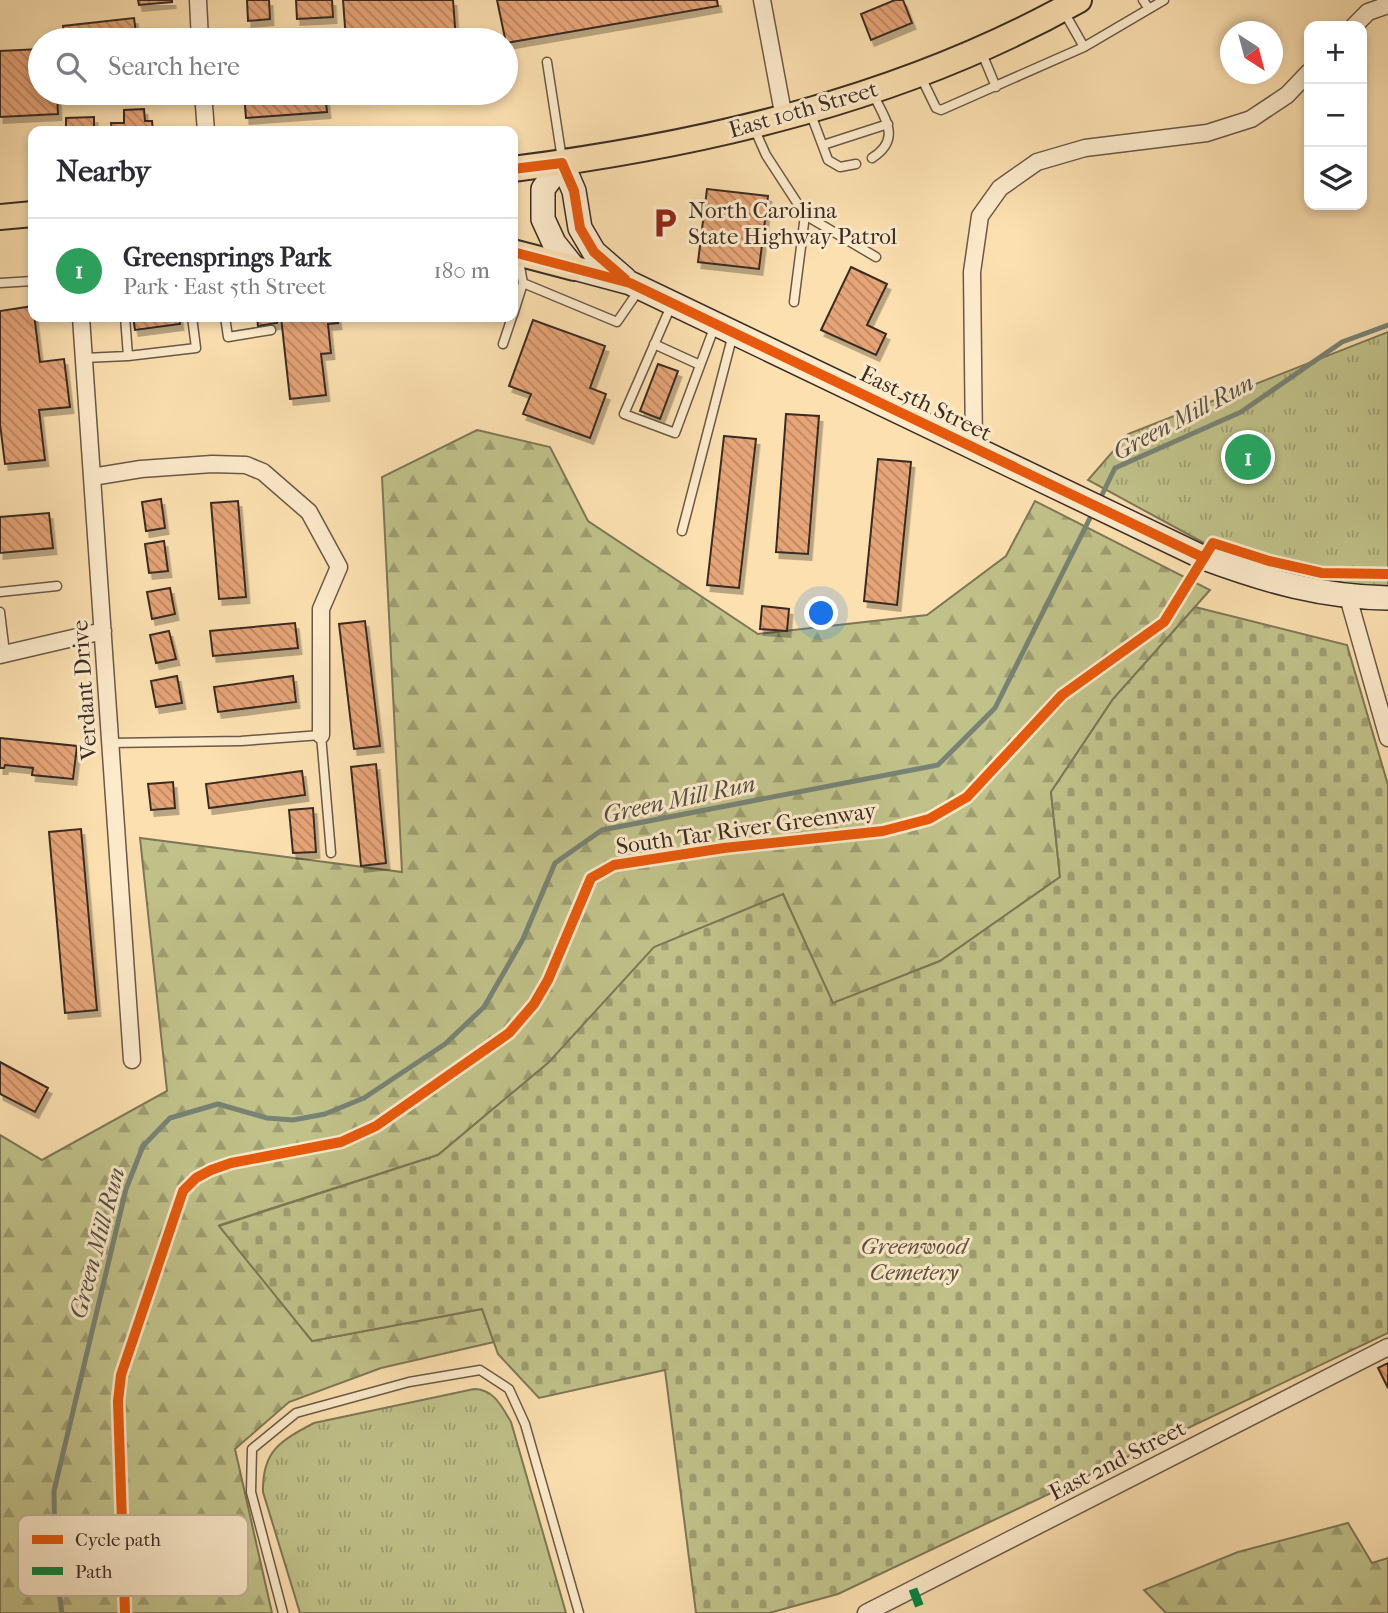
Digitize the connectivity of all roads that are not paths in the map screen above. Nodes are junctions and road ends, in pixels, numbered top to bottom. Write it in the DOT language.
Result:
graph roads {
  1 [pos="198,0"];
  2 [pos="762,0"];
  3 [pos="1143,0"];
  4 [pos="1164,0"];
  5 [pos="1071,5"];
  6 [pos="1388,5"];
  7 [pos="1363,6"];
  8 [pos="1149,9"];
  9 [pos="199,28"];
  10 [pos="1084,47"];
  11 [pos="980,49"];
  12 [pos="547,62"];
  13 [pos="919,74"];
  14 [pos="1304,77"];
  15 [pos="996,87"];
  16 [pos="872,91"];
  17 [pos="204,105"];
  18 [pos="809,110"];
  19 [pos="784,118"];
  20 [pos="888,124"];
  21 [pos="205,126"];
  22 [pos="753,126"];
  23 [pos="823,145"];
  24 [pos="872,158"];
  25 [pos="562,163"];
  26 [pos="856,164"];
  27 [pos="518,168"];
  28 [pos="28,214"];
  29 [pos="805,215"];
  30 [pos="0,217"];
  31 [pos="518,253"];
  32 [pos="876,257"];
  33 [pos="518,264"];
  34 [pos="574,268"];
  35 [pos="28,281"];
  36 [pos="0,283"];
  37 [pos="523,284"];
  38 [pos="635,286"];
  39 [pos="518,300"];
  40 [pos="794,302"];
  41 [pos="672,304"];
  42 [pos="82,322"];
  43 [pos="125,322"];
  44 [pos="193,322"];
  45 [pos="226,322"];
  46 [pos="511,322"];
  47 [pos="724,329"];
  48 [pos="271,330"];
  49 [pos="503,344"];
  50 [pos="654,344"];
  51 [pos="128,356"];
  52 [pos="84,358"];
  53 [pos="700,365"];
  54 [pos="974,449"];
  55 [pos="92,477"];
  56 [pos="682,531"];
  57 [pos="57,586"];
  58 [pos="0,592"];
  59 [pos="1348,597"];
  60 [pos="1388,598"];
  61 [pos="0,612"];
  62 [pos="103,631"];
  63 [pos="2,654"];
  64 [pos="321,735"];
  65 [pos="1388,738"];
  66 [pos="110,743"];
  67 [pos="331,853"];
  68 [pos="132,1060"];
  69 [pos="1388,1347"];
  70 [pos="283,1613"];
  71 [pos="579,1613"];
  72 [pos="866,1613"];
  1 -- 9 [label="street"];
  2 -- 19 [label="street"];
  3 -- 8 [label="lane"];
  4 -- 8 [label="lane"];
  5 -- 10 [label="lane"];
  5 -- 11 [label="main road, East 10th Street"];
  6 -- 7 [label="street"];
  8 -- 10 [label="lane"];
  10 -- 15 [label="lane"];
  11 -- 13 [label="main road, East 10th Street"];
  11 -- 15 [label="lane"];
  12 -- 25 [label="lane"];
  13 -- 15 [label="lane"];
  13 -- 16 [label="main road, East 10th Street"];
  14 -- 54 [label="street"];
  16 -- 18 [label="main road, East 10th Street"];
  16 -- 20 [label="lane"];
  17 -- 21 [label="street"];
  18 -- 19 [label="main road, East 10th Street"];
  18 -- 23 [label="lane"];
  19 -- 22 [label="main road, East 10th Street"];
  20 -- 23 [label="lane"];
  20 -- 24 [label="lane"];
  22 -- 25 [label="main road, East 10th Street"];
  22 -- 29 [label="lane"];
  23 -- 26 [label="lane"];
  25 -- 27 [label="main road, East 10th Street"];
  25 -- 34 [label="main road"];
  25 -- 38 [label="main road, East 5th Street"];
  28 -- 30 [label="main road"];
  29 -- 32 [label="lane"];
  29 -- 40 [label="lane"];
  31 -- 34 [label="main road"];
  33 -- 37 [label="lane"];
  34 -- 38 [label="main road, East 5th Street"];
  35 -- 36 [label="lane"];
  37 -- 38 [label="lane"];
  37 -- 39 [label="lane"];
  38 -- 41 [label="main road, East 5th Street"];
  41 -- 47 [label="main road, East 5th Street"];
  41 -- 50 [label="lane"];
  42 -- 52 [label="street, Verdant Drive"];
  43 -- 51 [label="lane"];
  44 -- 51 [label="lane"];
  45 -- 48 [label="lane"];
  46 -- 49 [label="lane"];
  47 -- 53 [label="lane"];
  47 -- 54 [label="main road, East 5th Street"];
  47 -- 56 [label="lane"];
  50 -- 53 [label="lane"];
  50 -- 53 [label="lane"];
  51 -- 52 [label="lane"];
  52 -- 55 [label="street, Verdant Drive"];
  54 -- 59 [label="main road, East 5th Street"];
  55 -- 62 [label="street, Verdant Drive"];
  55 -- 64 [label="street"];
  57 -- 58 [label="lane"];
  59 -- 60 [label="main road, East 5th Street"];
  59 -- 65 [label="street"];
  61 -- 63 [label="lane"];
  62 -- 63 [label="street"];
  62 -- 66 [label="street, Verdant Drive"];
  64 -- 66 [label="lane"];
  64 -- 67 [label="lane"];
  66 -- 68 [label="street, Verdant Drive"];
  69 -- 72 [label="street, East 2nd Street"];
  70 -- 71 [label="lane"];
}
